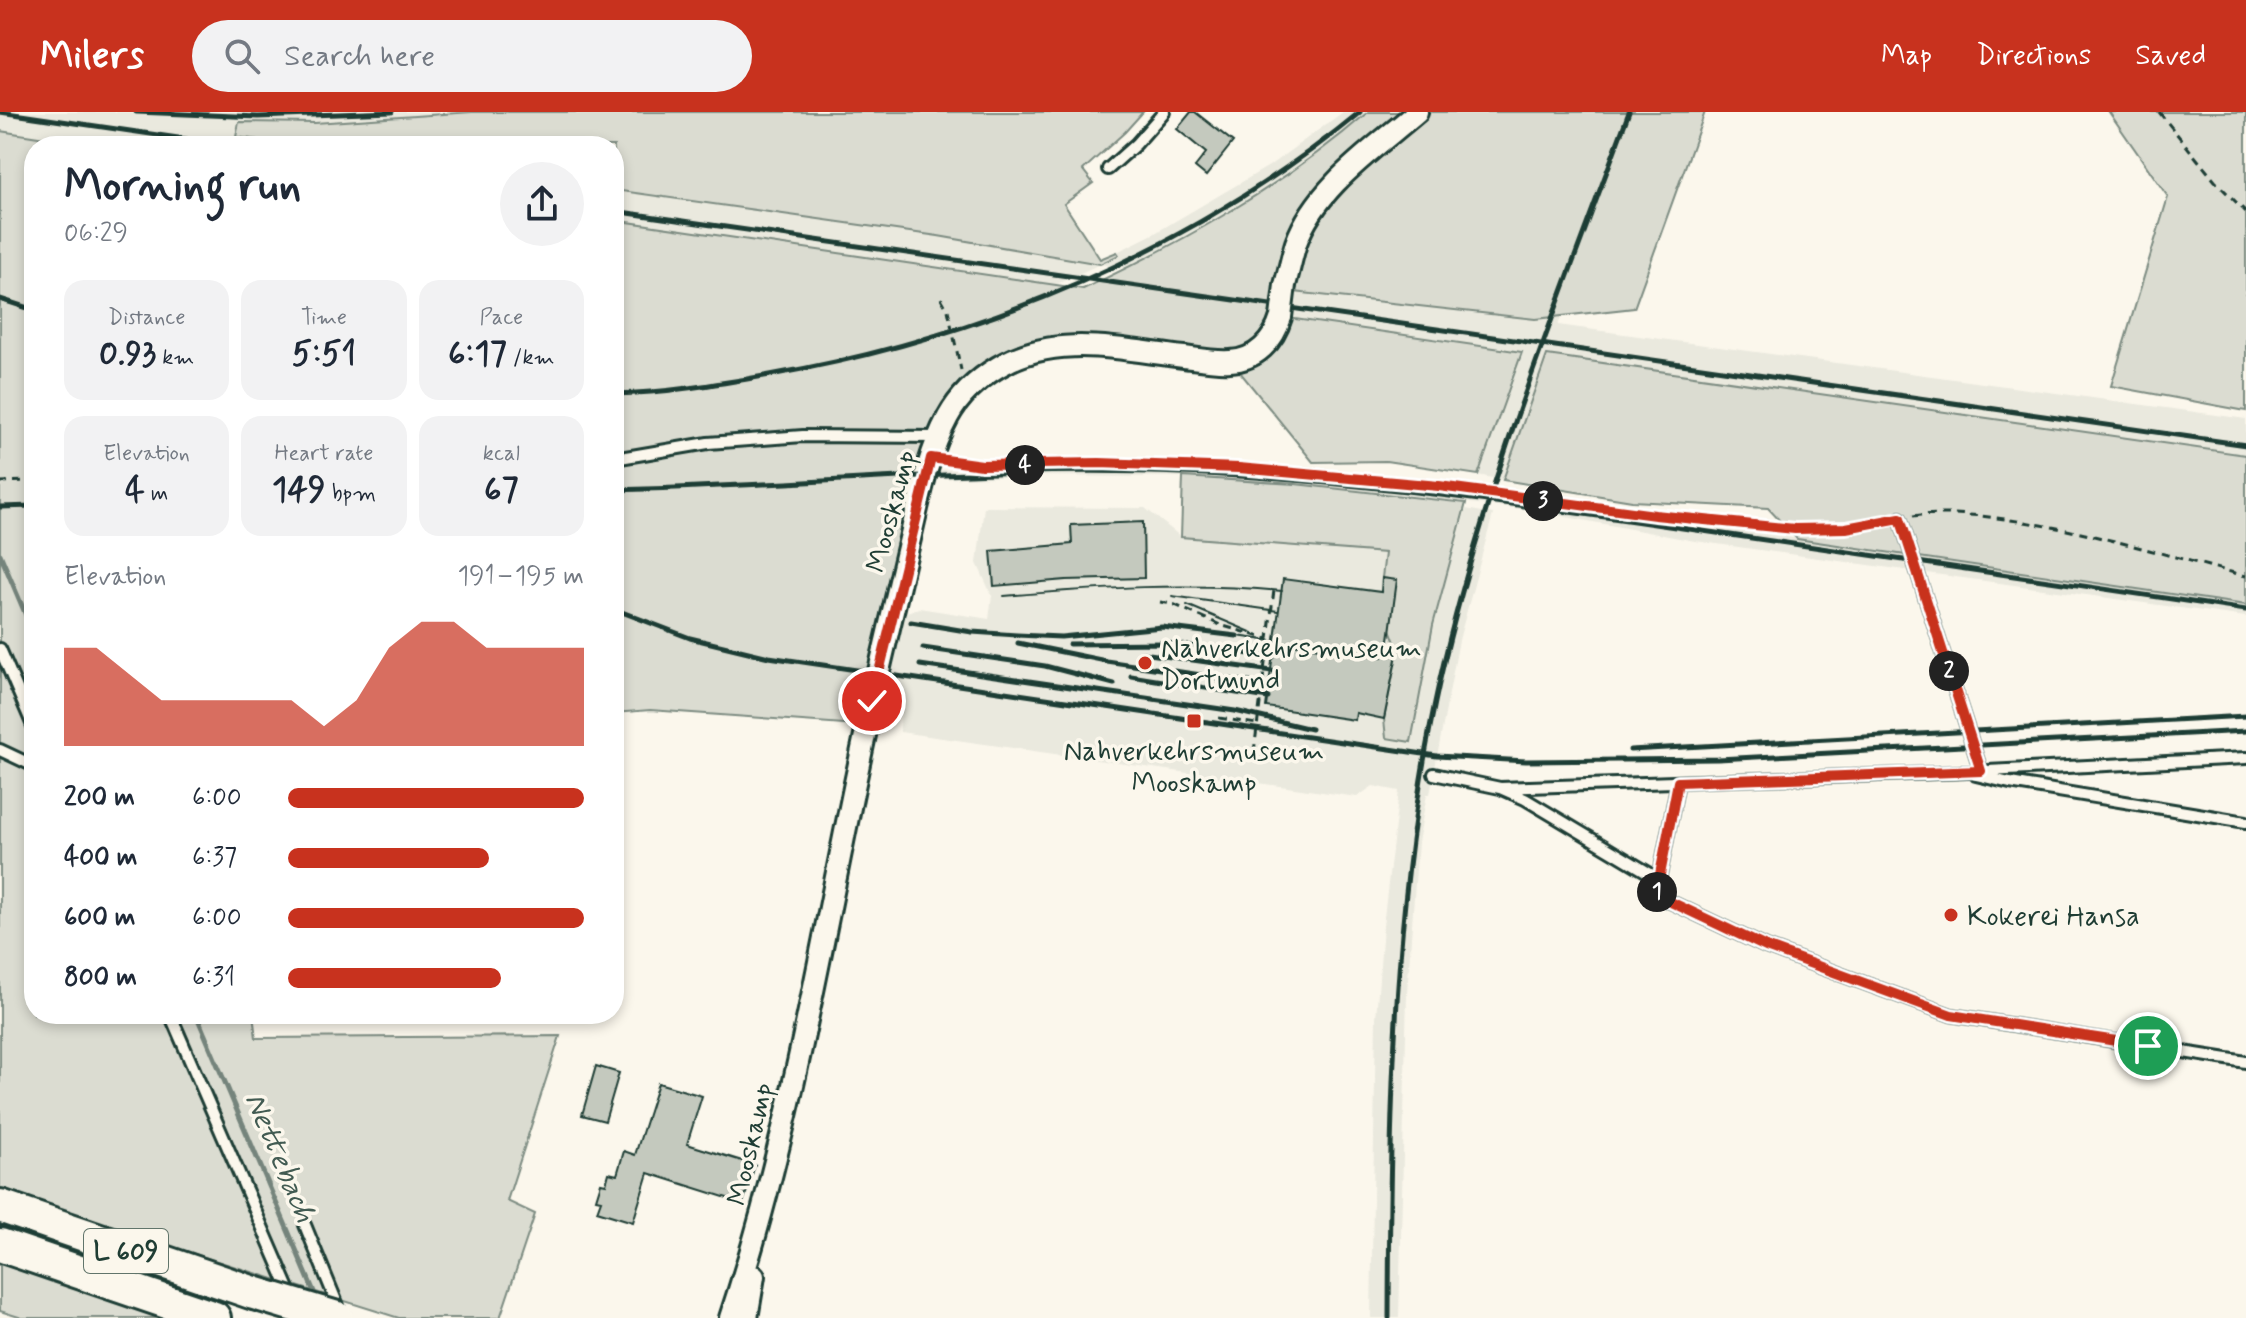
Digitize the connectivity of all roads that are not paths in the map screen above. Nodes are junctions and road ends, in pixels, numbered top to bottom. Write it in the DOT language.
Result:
graph roads {
  1 [pos="1164,112"];
  2 [pos="1417,112"];
  3 [pos="1108,169"];
  4 [pos="939,437"];
  5 [pos="624,457"];
  6 [pos="1900,518"];
  7 [pos="0,649"];
  8 [pos="24,705"];
  9 [pos="0,750"];
  10 [pos="2246,758"];
  11 [pos="24,761"];
  12 [pos="1981,771"];
  13 [pos="1967,772"];
  14 [pos="1434,774"];
  15 [pos="1678,782"];
  16 [pos="1500,788"];
  17 [pos="2246,822"];
  18 [pos="1659,879"];
  19 [pos="174,1024"];
  20 [pos="2246,1062"];
  21 [pos="0,1206"];
  22 [pos="305,1225"];
  23 [pos="754,1244"];
  24 [pos="0,1245"];
  25 [pos="214,1318"];
  26 [pos="302,1318"];
  27 [pos="337,1318"];
  28 [pos="344,1318"];
  29 [pos="730,1318"];
  30 [pos="747,1318"];
  1 -- 3 [label="lane"];
  2 -- 4 [label="street, Mooskamp, bridge"];
  4 -- 5 [label="lane"];
  4 -- 23 [label="street, Mooskamp"];
  6 -- 12 [label="lane"];
  7 -- 8 [label="lane"];
  9 -- 11 [label="lane"];
  10 -- 12 [label="lane"];
  12 -- 13 [label="lane"];
  13 -- 15 [label="lane"];
  13 -- 17 [label="lane"];
  14 -- 16 [label="lane"];
  15 -- 16 [label="lane"];
  15 -- 18 [label="lane"];
  16 -- 18 [label="lane"];
  18 -- 20 [label="lane"];
  19 -- 26 [label="lane"];
  21 -- 27 [label="main road, L 609, bridge"];
  22 -- 28 [label="lane"];
  23 -- 29 [label="street, Mooskamp"];
  23 -- 30 [label="street, Mooskamp"];
  24 -- 25 [label="main road, L 609"];
}
